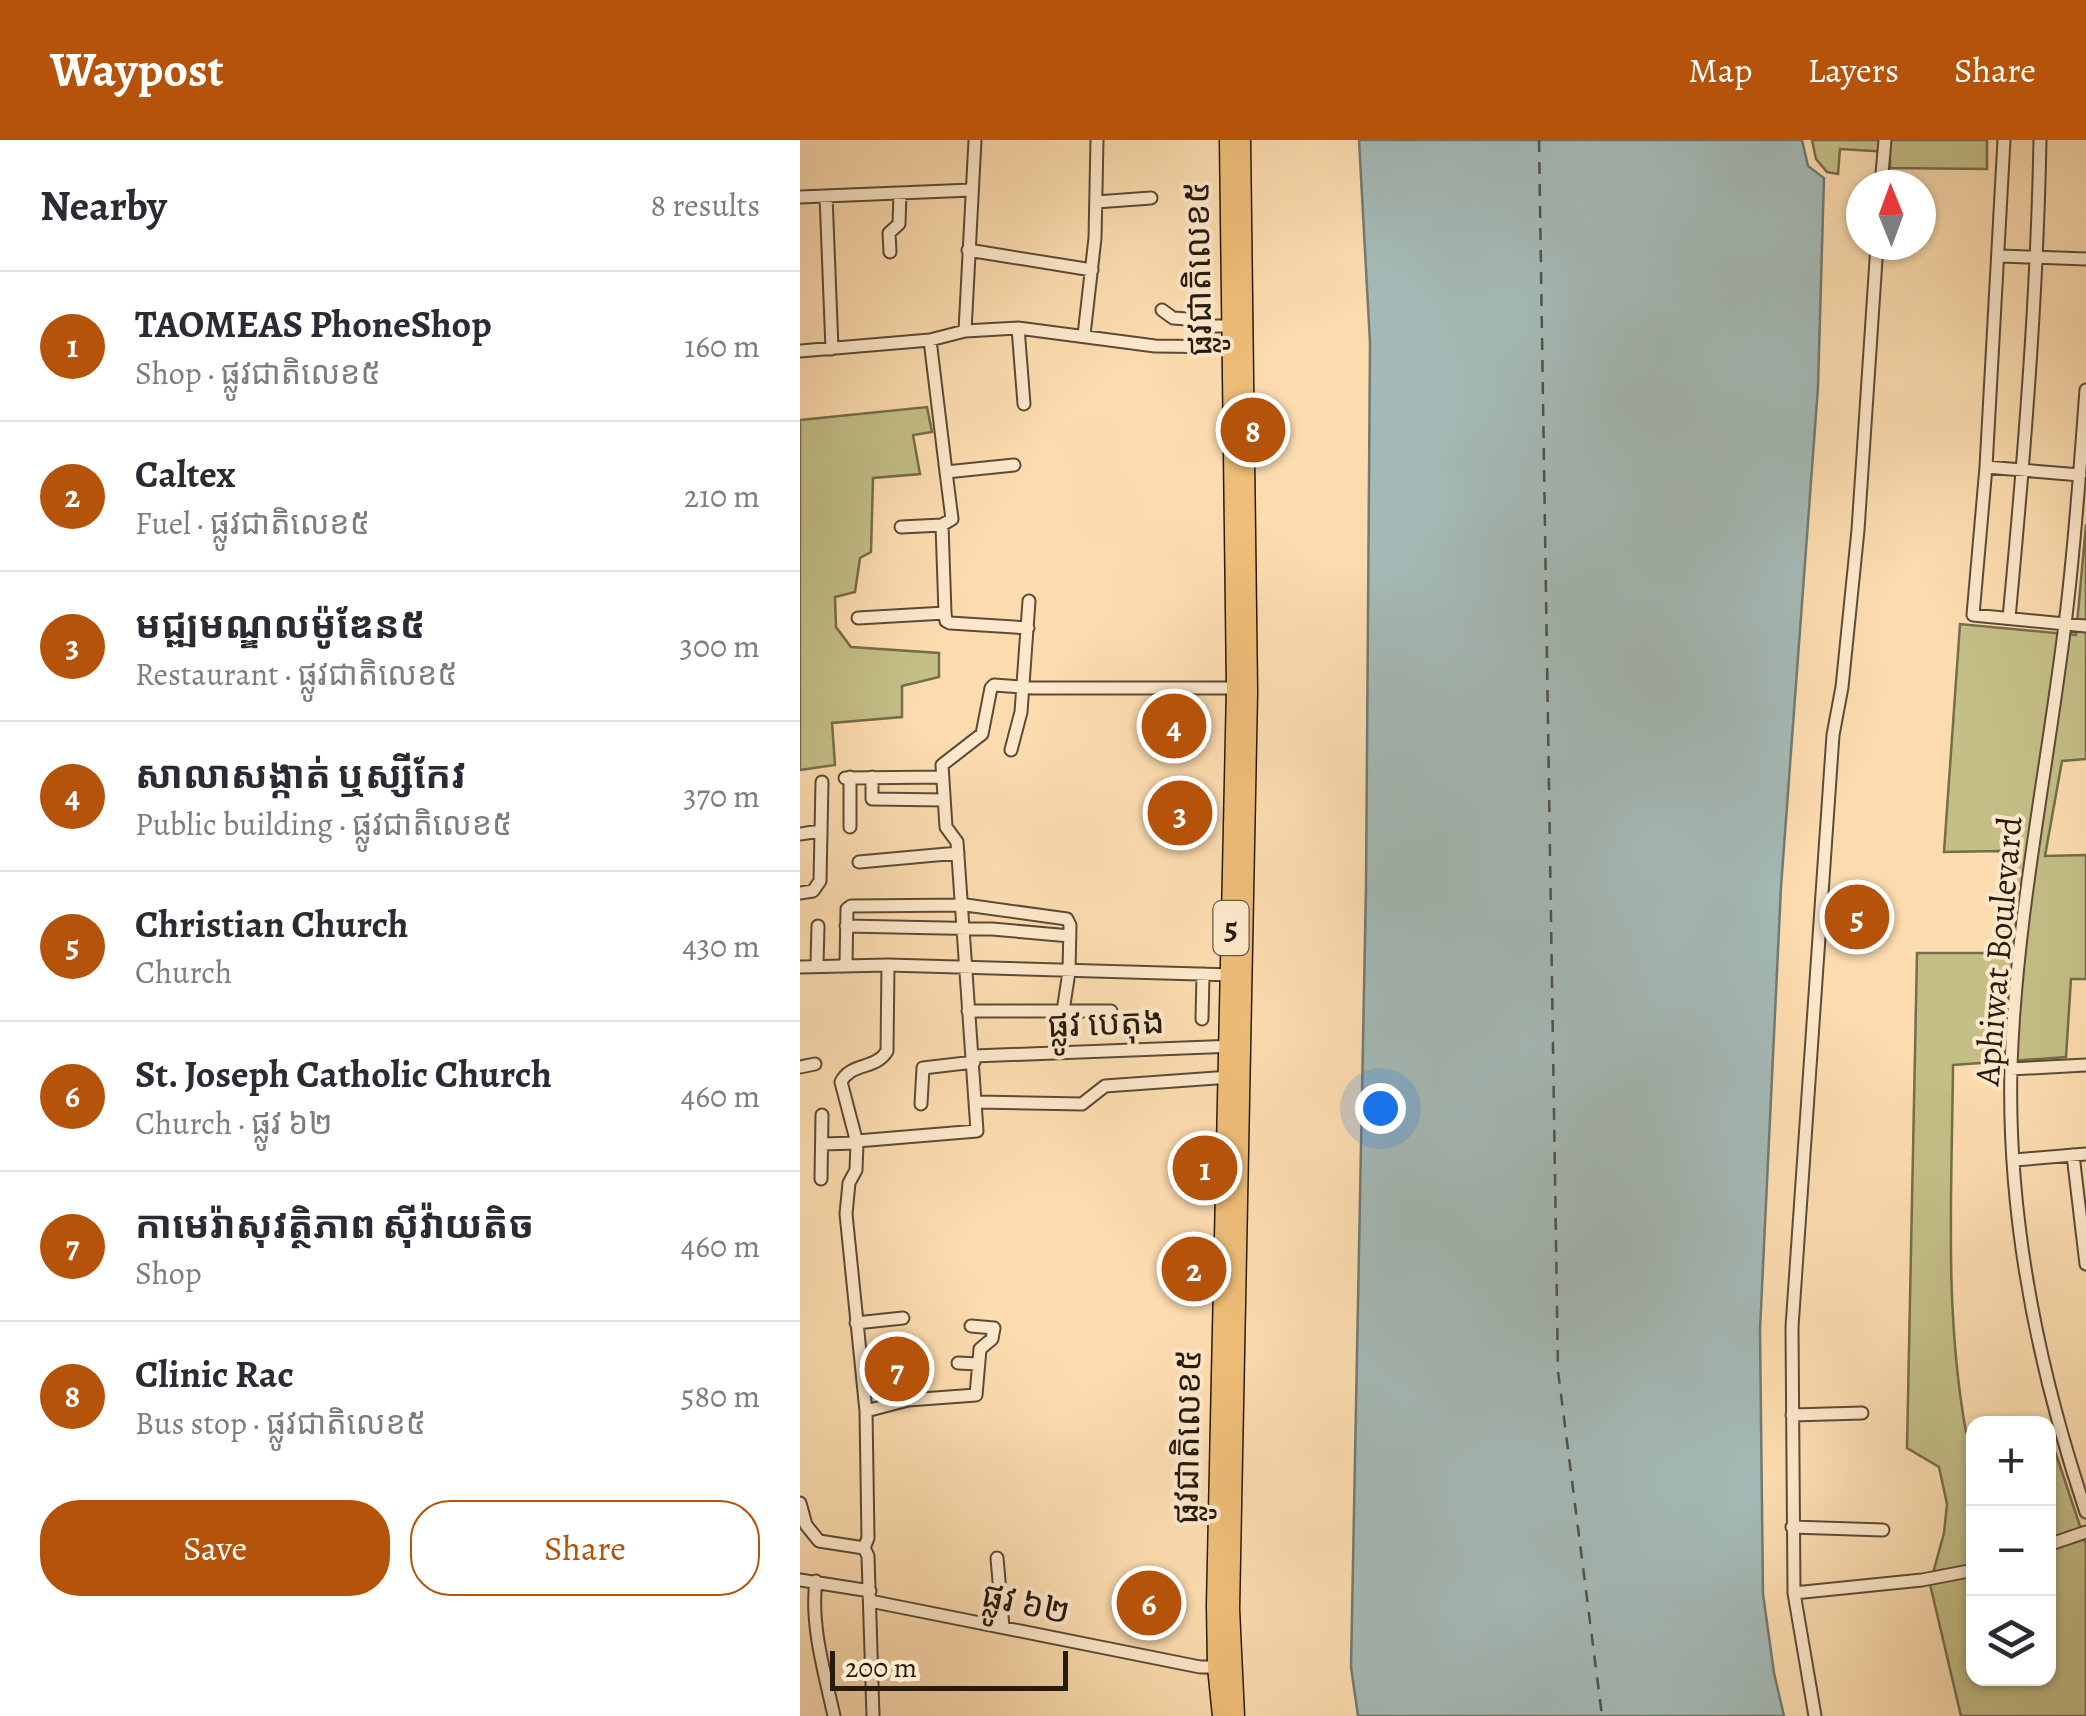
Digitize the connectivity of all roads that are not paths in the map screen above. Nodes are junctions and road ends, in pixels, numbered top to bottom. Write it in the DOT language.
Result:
graph roads {
  1 [pos="976,140"];
  2 [pos="1097,140"];
  3 [pos="1229,140"];
  4 [pos="1241,140"];
  5 [pos="1884,140"];
  6 [pos="2004,140"];
  7 [pos="2040,140"];
  8 [pos="1882,170"];
  9 [pos="972,190"];
  10 [pos="900,194"];
  11 [pos="826,196"];
  12 [pos="800,197"];
  13 [pos="1152,198"];
  14 [pos="1096,202"];
  15 [pos="968,250"];
  16 [pos="890,252"];
  17 [pos="2000,256"];
  18 [pos="2038,258"];
  19 [pos="1876,260"];
  20 [pos="2086,260"];
  21 [pos="1092,270"];
  22 [pos="1162,310"];
  23 [pos="1232,326"];
  24 [pos="1018,328"];
  25 [pos="965,331"];
  26 [pos="1084,335"];
  27 [pos="930,340"];
  28 [pos="1238,347"];
  29 [pos="832,349"];
  30 [pos="800,351"];
  31 [pos="2086,390"];
  32 [pos="1024,404"];
  33 [pos="1014,466"];
  34 [pos="1986,467"];
  35 [pos="2023,470"];
  36 [pos="946,472"];
  37 [pos="2080,475"];
  38 [pos="942,525"];
  39 [pos="901,528"];
  40 [pos="1029,601"];
  41 [pos="946,613"];
  42 [pos="858,618"];
  43 [pos="2009,618"];
  44 [pos="2065,624"];
  45 [pos="2086,626"];
  46 [pos="1028,628"];
  47 [pos="1023,687"];
  48 [pos="1236,688"];
  49 [pos="1011,750"];
  50 [pos="872,777"];
  51 [pos="942,778"];
  52 [pos="822,782"];
  53 [pos="944,800"];
  54 [pos="850,827"];
  55 [pos="820,831"];
  56 [pos="800,834"];
  57 [pos="958,854"];
  58 [pos="859,862"];
  59 [pos="800,893"];
  60 [pos="960,905"];
  61 [pos="818,926"];
  62 [pos="846,926"];
  63 [pos="962,928"];
  64 [pos="1070,936"];
  65 [pos="816,964"];
  66 [pos="846,964"];
  67 [pos="888,965"];
  68 [pos="800,966"];
  69 [pos="965,968"];
  70 [pos="1069,972"];
  71 [pos="1204,974"];
  72 [pos="1236,975"];
  73 [pos="968,1011"];
  74 [pos="1063,1011"];
  75 [pos="1112,1011"];
  76 [pos="1202,1019"];
  77 [pos="1234,1046"];
  78 [pos="974,1059"];
  79 [pos="814,1064"];
  80 [pos="2086,1065"];
  81 [pos="800,1067"];
  82 [pos="2011,1069"];
  83 [pos="1233,1078"];
  84 [pos="977,1102"];
  85 [pos="921,1104"];
  86 [pos="822,1115"];
  87 [pos="857,1142"];
  88 [pos="822,1144"];
  89 [pos="2080,1154"];
  90 [pos="2015,1160"];
  91 [pos="821,1179"];
  92 [pos="2086,1264"];
  93 [pos="904,1318"];
  94 [pos="856,1323"];
  95 [pos="970,1326"];
  96 [pos="958,1363"];
  97 [pos="978,1364"];
  98 [pos="866,1411"];
  99 [pos="1862,1413"];
  100 [pos="1792,1415"];
  101 [pos="800,1503"];
  102 [pos="2086,1512"];
  103 [pos="1792,1528"];
  104 [pos="1883,1530"];
  105 [pos="2086,1532"];
  106 [pos="2056,1543"];
  107 [pos="864,1548"];
  108 [pos="996,1558"];
  109 [pos="1966,1572"];
  110 [pos="800,1580"];
  111 [pos="816,1582"];
  112 [pos="1794,1593"];
  113 [pos="870,1596"];
  114 [pos="1003,1626"];
  115 [pos="1223,1667"];
  116 [pos="834,1716"];
  117 [pos="874,1716"];
  118 [pos="1222,1716"];
  119 [pos="1235,1716"];
  120 [pos="1815,1716"];
  1 -- 9 [label="street"];
  2 -- 14 [label="street"];
  3 -- 23 [label="highway, ផ្លូវជាតិលេខ៥ / 5"];
  4 -- 28 [label="highway, ផ្លូវជាតិលេខ៥ / 5"];
  5 -- 8 [label="street"];
  6 -- 17 [label="street"];
  7 -- 18 [label="street"];
  9 -- 10 [label="street"];
  9 -- 15 [label="street"];
  10 -- 11 [label="street"];
  10 -- 16 [label="street"];
  11 -- 12 [label="street"];
  11 -- 29 [label="street"];
  13 -- 14 [label="street"];
  14 -- 21 [label="street"];
  15 -- 21 [label="street"];
  15 -- 25 [label="street"];
  17 -- 18 [label="street"];
  17 -- 34 [label="street"];
  18 -- 20 [label="street"];
  18 -- 35 [label="street"];
  19 -- 100 [label="street"];
  21 -- 26 [label="street"];
  22 -- 23 [label="street"];
  23 -- 28 [label="highway, ផ្លូវជាតិលេខ៥ / 5"];
  24 -- 25 [label="street"];
  24 -- 26 [label="street"];
  24 -- 32 [label="street"];
  25 -- 27 [label="street"];
  26 -- 28 [label="street"];
  27 -- 29 [label="street"];
  27 -- 36 [label="street"];
  28 -- 48 [label="highway, ផ្លូវជាតិលេខ៥ / 5"];
  28 -- 72 [label="highway, ផ្លូវជាតិលេខ៥ / 5"];
  29 -- 30 [label="street"];
  31 -- 37 [label="street, Aphiwat Boulevard"];
  33 -- 36 [label="street"];
  34 -- 35 [label="street"];
  34 -- 43 [label="street"];
  35 -- 37 [label="street"];
  35 -- 43 [label="street"];
  36 -- 38 [label="street"];
  37 -- 44 [label="street, Aphiwat Boulevard"];
  38 -- 39 [label="street"];
  38 -- 41 [label="street"];
  40 -- 46 [label="street"];
  41 -- 42 [label="street"];
  41 -- 46 [label="street"];
  43 -- 44 [label="street"];
  44 -- 45 [label="street"];
  44 -- 82 [label="street, Aphiwat Boulevard"];
  46 -- 47 [label="street"];
  47 -- 48 [label="street"];
  47 -- 49 [label="street"];
  47 -- 51 [label="street"];
  48 -- 72 [label="highway, ផ្លូវជាតិលេខ៥ / 5"];
  50 -- 51 [label="street"];
  50 -- 53 [label="street"];
  50 -- 54 [label="street"];
  51 -- 53 [label="street"];
  52 -- 55 [label="street"];
  53 -- 57 [label="street"];
  55 -- 56 [label="street"];
  55 -- 59 [label="street"];
  57 -- 58 [label="street"];
  57 -- 60 [label="street"];
  60 -- 62 [label="street"];
  60 -- 63 [label="street"];
  60 -- 64 [label="street"];
  61 -- 65 [label="street"];
  62 -- 63 [label="street"];
  62 -- 66 [label="street"];
  63 -- 64 [label="street"];
  63 -- 69 [label="street"];
  64 -- 70 [label="street"];
  65 -- 66 [label="street"];
  65 -- 68 [label="street"];
  66 -- 67 [label="street"];
  67 -- 69 [label="street"];
  67 -- 87 [label="street"];
  69 -- 70 [label="street"];
  69 -- 73 [label="street"];
  70 -- 71 [label="street"];
  70 -- 74 [label="street"];
  71 -- 72 [label="street"];
  71 -- 76 [label="street"];
  72 -- 77 [label="highway, ផ្លូវជាតិលេខ៥ / 5"];
  73 -- 74 [label="street"];
  73 -- 78 [label="street"];
  74 -- 75 [label="street"];
  77 -- 78 [label="street, ផ្លូវ បេតុង"];
  77 -- 83 [label="highway, ផ្លូវជាតិលេខ៥ / 5"];
  78 -- 84 [label="street"];
  78 -- 85 [label="street, ផ្លូវ បេតុង"];
  79 -- 81 [label="street"];
  80 -- 82 [label="street"];
  82 -- 90 [label="street, Aphiwat Boulevard"];
  83 -- 84 [label="street"];
  83 -- 115 [label="highway, ផ្លូវជាតិលេខ៥ / 5"];
  84 -- 87 [label="street"];
  86 -- 88 [label="street"];
  87 -- 88 [label="street"];
  87 -- 94 [label="street"];
  88 -- 91 [label="street"];
  89 -- 90 [label="street"];
  89 -- 92 [label="street"];
  90 -- 102 [label="street, Aphiwat Boulevard"];
  93 -- 94 [label="street"];
  94 -- 98 [label="street"];
  95 -- 97 [label="street"];
  96 -- 97 [label="street"];
  97 -- 98 [label="street"];
  98 -- 107 [label="street"];
  99 -- 100 [label="street"];
  100 -- 103 [label="street"];
  101 -- 107 [label="street"];
  103 -- 104 [label="street"];
  103 -- 112 [label="street"];
  105 -- 106 [label="street"];
  107 -- 113 [label="street"];
  108 -- 114 [label="street"];
  109 -- 112 [label="street"];
  110 -- 111 [label="street, ផ្លូវ ៦២"];
  111 -- 113 [label="street, ផ្លូវ ៦២"];
  111 -- 116 [label="street"];
  112 -- 120 [label="street"];
  113 -- 114 [label="street, ផ្លូវ ៦២"];
  113 -- 117 [label="street"];
  114 -- 115 [label="street, ផ្លូវ ៦២"];
  115 -- 118 [label="highway, ផ្លូវជាតិលេខ៥ / 5"];
  115 -- 119 [label="highway, ផ្លូវជាតិលេខ៥ / 5"];
}
